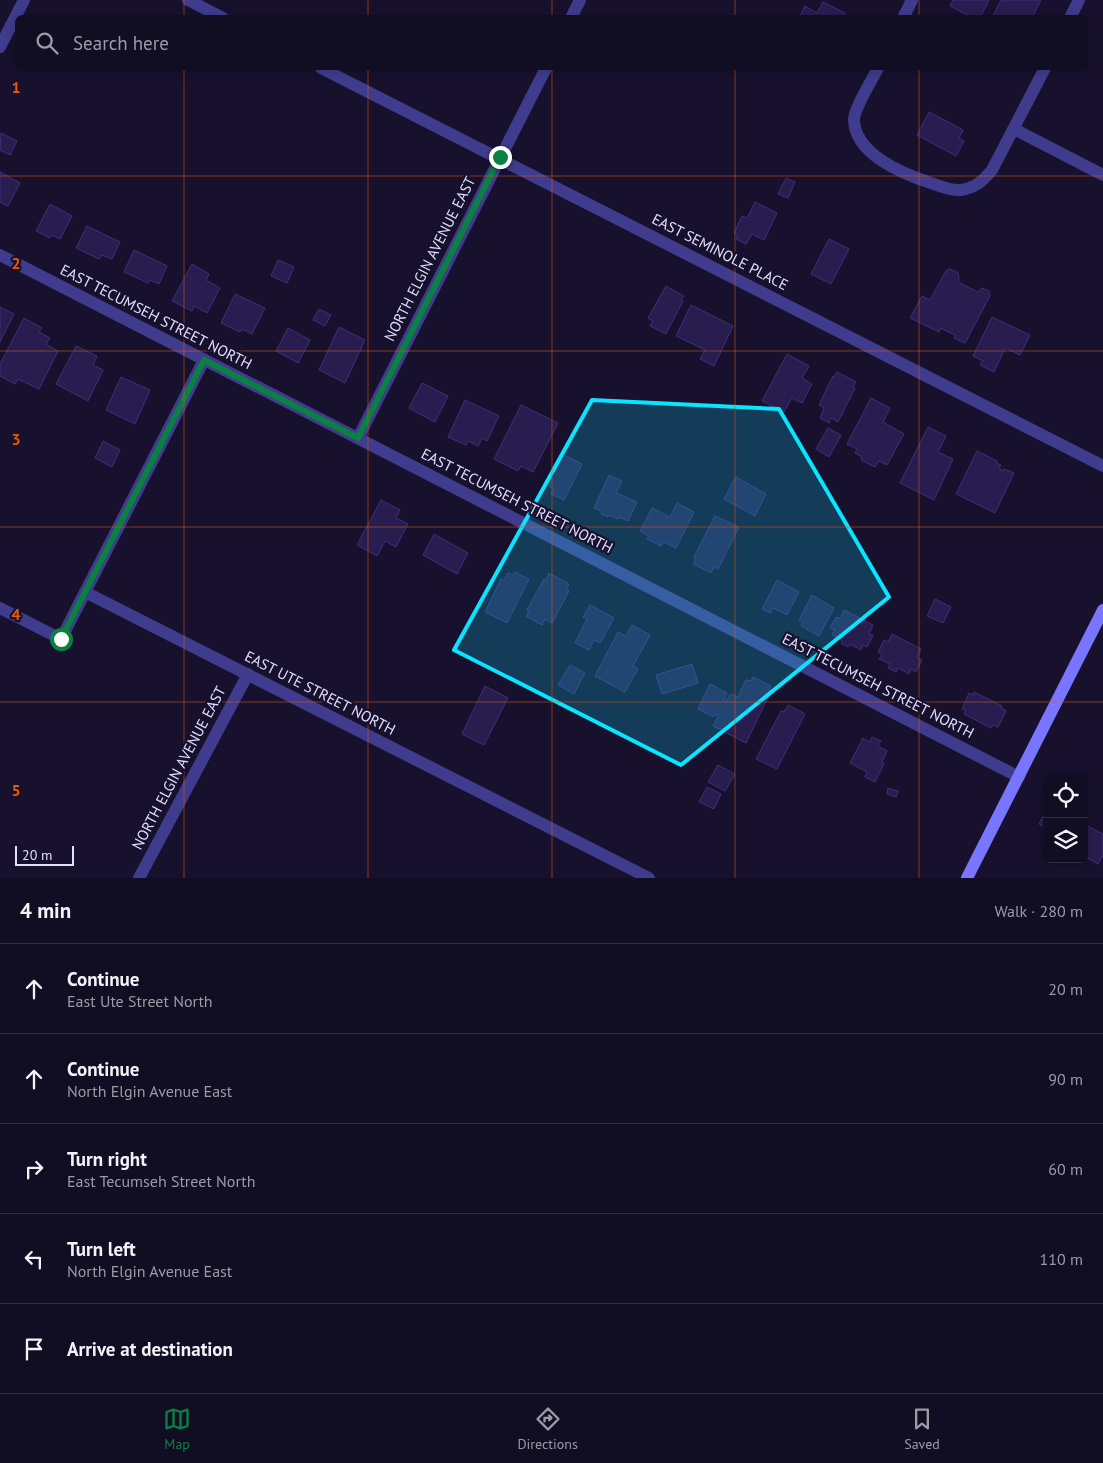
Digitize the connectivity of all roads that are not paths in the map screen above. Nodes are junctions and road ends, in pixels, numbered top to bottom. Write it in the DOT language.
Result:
graph roads {
  1 [pos="24,0"];
  2 [pos="188,0"];
  3 [pos="580,0"];
  4 [pos="912,0"];
  5 [pos="1079,0"];
  6 [pos="16,15"];
  7 [pos="217,15"];
  8 [pos="572,15"];
  9 [pos="904,15"];
  10 [pos="1072,15"];
  11 [pos="15,18"];
  12 [pos="0,47"];
  13 [pos="325,70"];
  14 [pos="545,70"];
  15 [pos="877,70"];
  16 [pos="1044,70"];
  17 [pos="1014,129"];
  18 [pos="500,157"];
  19 [pos="1103,175"];
  20 [pos="0,255"];
  21 [pos="204,360"];
  22 [pos="358,438"];
  23 [pos="1103,466"];
  24 [pos="85,592"];
  25 [pos="0,608"];
  26 [pos="1103,610"];
  27 [pos="248,674"];
  28 [pos="1019,777"];
  29 [pos="139,878"];
  30 [pos="649,878"];
  31 [pos="967,878"];
  1 -- 6 [label="street"];
  2 -- 7 [label="street"];
  3 -- 8 [label="street"];
  4 -- 9 [label="street"];
  5 -- 10 [label="street"];
  11 -- 12 [label="street"];
  13 -- 18 [label="street, EAST SEMINOLE PLACE"];
  14 -- 18 [label="street, NORTH ELGIN AVENUE EAST"];
  15 -- 17 [label="street"];
  16 -- 17 [label="street"];
  17 -- 19 [label="street"];
  18 -- 22 [label="street, NORTH ELGIN AVENUE EAST"];
  18 -- 23 [label="street, EAST SEMINOLE PLACE"];
  20 -- 21 [label="street, EAST TECUMSEH STREET NORTH"];
  21 -- 22 [label="street, EAST TECUMSEH STREET NORTH"];
  21 -- 24 [label="street"];
  22 -- 28 [label="street, EAST TECUMSEH STREET NORTH"];
  24 -- 25 [label="street"];
  24 -- 27 [label="street, EAST UTE STREET NORTH"];
  26 -- 28 [label="main road"];
  27 -- 29 [label="street, NORTH ELGIN AVENUE EAST"];
  27 -- 30 [label="street, EAST UTE STREET NORTH"];
  28 -- 31 [label="main road"];
}
